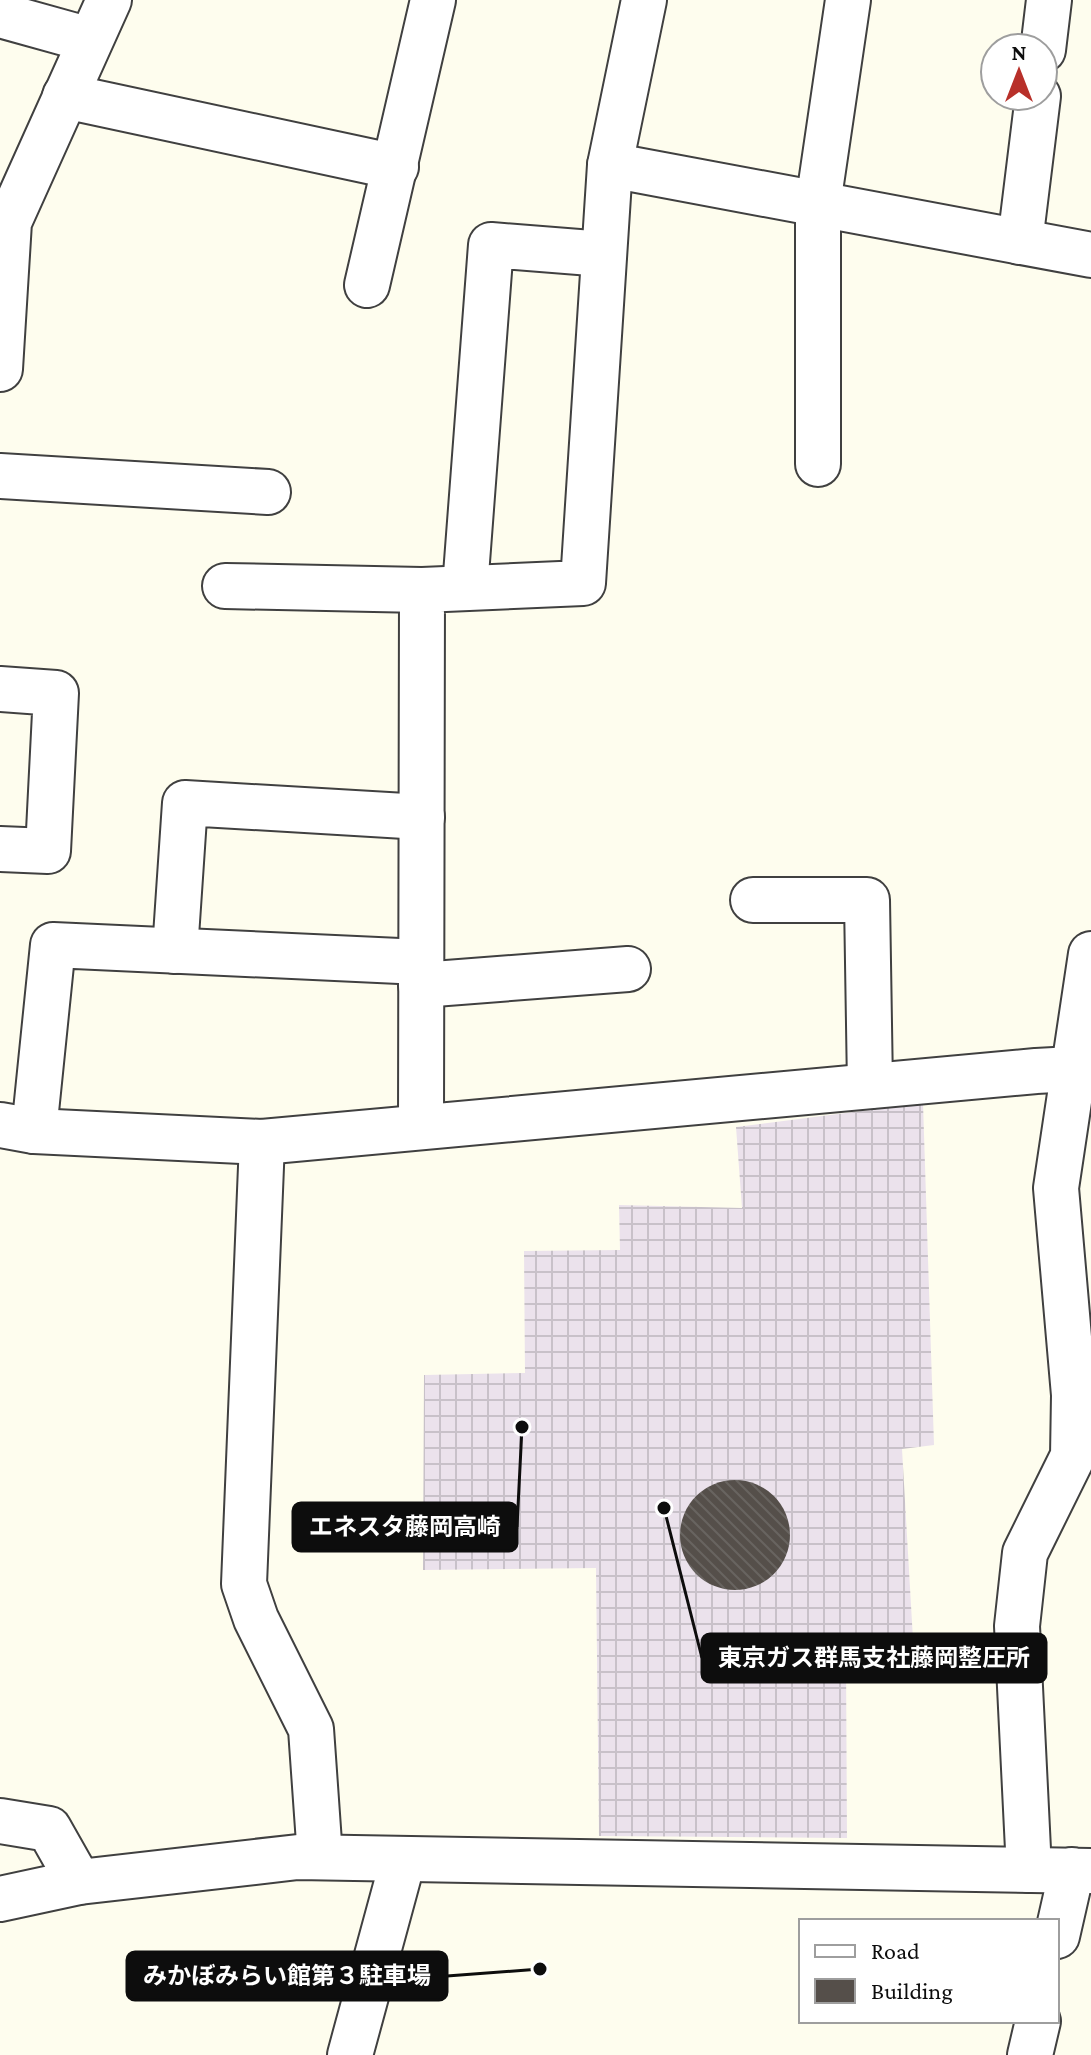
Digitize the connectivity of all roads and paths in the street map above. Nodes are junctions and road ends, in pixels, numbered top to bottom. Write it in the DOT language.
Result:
graph roads {
  1 [pos="109,0"];
  2 [pos="433,0"];
  3 [pos="644,0"];
  4 [pos="848,0"];
  5 [pos="1049,0"];
  6 [pos="0,15"];
  7 [pos="1045,32"];
  8 [pos="90,40"];
  9 [pos="65,96"];
  10 [pos="1036,112"];
  11 [pos="610,165"];
  12 [pos="396,167"];
  13 [pos="818,204"];
  14 [pos="1020,242"];
  15 [pos="604,254"];
  16 [pos="1091,255"];
  17 [pos="367,285"];
  18 [pos="0,369"];
  19 [pos="818,464"];
  20 [pos="0,476"];
  21 [pos="268,492"];
  22 [pos="225,586"];
  23 [pos="465,588"];
  24 [pos="422,590"];
  25 [pos="0,689"];
  26 [pos="422,817"];
  27 [pos="0,849"];
  28 [pos="753,900"];
  29 [pos="175,951"];
  30 [pos="1091,954"];
  31 [pos="628,969"];
  32 [pos="421,974"];
  33 [pos="1082,1071"];
  34 [pos="870,1086"];
  35 [pos="421,1127"];
  36 [pos="17,1128"];
  37 [pos="262,1142"];
  38 [pos="0,1821"];
  39 [pos="320,1857"];
  40 [pos="403,1860"];
  41 [pos="1029,1870"];
  42 [pos="1082,1871"];
  43 [pos="79,1882"];
  44 [pos="0,1899"];
  45 [pos="1059,1931"];
  46 [pos="1038,2023"];
  47 [pos="350,2055"];
  48 [pos="1030,2055"];
  1 -- 8 [label="street"];
  2 -- 12 [label="street"];
  3 -- 11 [label="street"];
  4 -- 13 [label="street"];
  5 -- 7 [label="street"];
  6 -- 8 [label="street"];
  8 -- 9 [label="street"];
  9 -- 12 [label="street"];
  9 -- 18 [label="street"];
  10 -- 14 [label="street"];
  11 -- 13 [label="street"];
  11 -- 15 [label="street"];
  12 -- 17 [label="street"];
  13 -- 14 [label="street"];
  13 -- 19 [label="street"];
  14 -- 16 [label="street"];
  15 -- 23 [label="street"];
  15 -- 23 [label="street"];
  20 -- 21 [label="street"];
  22 -- 24 [label="street"];
  23 -- 24 [label="street"];
  24 -- 26 [label="street"];
  25 -- 27 [label="street"];
  26 -- 29 [label="street"];
  26 -- 32 [label="street"];
  28 -- 34 [label="street"];
  29 -- 32 [label="street"];
  29 -- 36 [label="street"];
  30 -- 33 [label="street"];
  31 -- 32 [label="street"];
  32 -- 35 [label="street"];
  33 -- 34 [label="street"];
  33 -- 41 [label="street"];
  34 -- 35 [label="street"];
  35 -- 37 [label="street"];
  36 -- 37 [label="street"];
  37 -- 39 [label="street"];
  38 -- 43 [label="street"];
  39 -- 40 [label="street"];
  39 -- 43 [label="street"];
  40 -- 41 [label="street"];
  40 -- 47 [label="street"];
  41 -- 42 [label="street"];
  42 -- 45 [label="street"];
  43 -- 44 [label="street"];
  46 -- 48 [label="street"];
}
